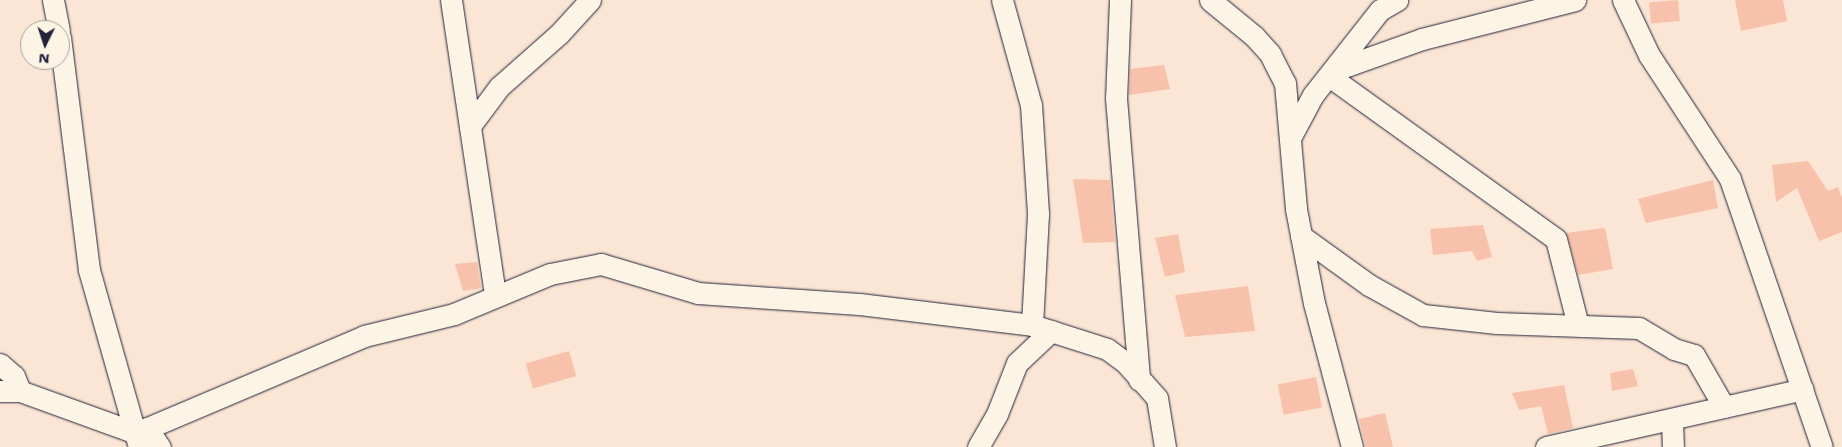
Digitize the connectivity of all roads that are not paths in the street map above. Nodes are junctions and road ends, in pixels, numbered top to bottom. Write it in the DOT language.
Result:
graph roads {
  1 [pos="53,0"];
  2 [pos="451,0"];
  3 [pos="590,0"];
  4 [pos="1002,0"];
  5 [pos="1120,0"];
  6 [pos="1397,0"];
  7 [pos="1575,0"];
  8 [pos="1623,0"];
  9 [pos="1225,3"];
  10 [pos="56,20"];
  11 [pos="64,70"];
  12 [pos="1332,73"];
  13 [pos="470,126"];
  14 [pos="1290,139"];
  15 [pos="1301,236"];
  16 [pos="496,296"];
  17 [pos="1578,325"];
  18 [pos="1042,328"];
  19 [pos="0,364"];
  20 [pos="1140,380"];
  21 [pos="1803,389"];
  22 [pos="10,391"];
  23 [pos="1724,407"];
  24 [pos="1672,421"];
  25 [pos="140,436"];
  26 [pos="160,447"];
  27 [pos="978,447"];
  28 [pos="1165,447"];
  29 [pos="1352,447"];
  30 [pos="1546,447"];
  31 [pos="1674,447"];
  32 [pos="1822,447"];
  1 -- 10 [label="street"];
  2 -- 13 [label="street"];
  3 -- 13 [label="street"];
  4 -- 18 [label="street"];
  5 -- 20 [label="street"];
  6 -- 12 [label="street"];
  7 -- 12 [label="street"];
  8 -- 21 [label="street"];
  9 -- 14 [label="street"];
  11 -- 25 [label="street"];
  12 -- 14 [label="street"];
  12 -- 17 [label="street"];
  13 -- 16 [label="street"];
  14 -- 15 [label="street"];
  15 -- 17 [label="street"];
  15 -- 29 [label="street"];
  16 -- 18 [label="street"];
  16 -- 25 [label="street"];
  17 -- 23 [label="street"];
  18 -- 20 [label="street"];
  18 -- 27 [label="street"];
  19 -- 22 [label="street"];
  20 -- 28 [label="street"];
  21 -- 23 [label="street"];
  21 -- 32 [label="street"];
  22 -- 25 [label="street"];
  23 -- 24 [label="street"];
  24 -- 30 [label="street"];
  24 -- 31 [label="street"];
  25 -- 26 [label="street"];
}
